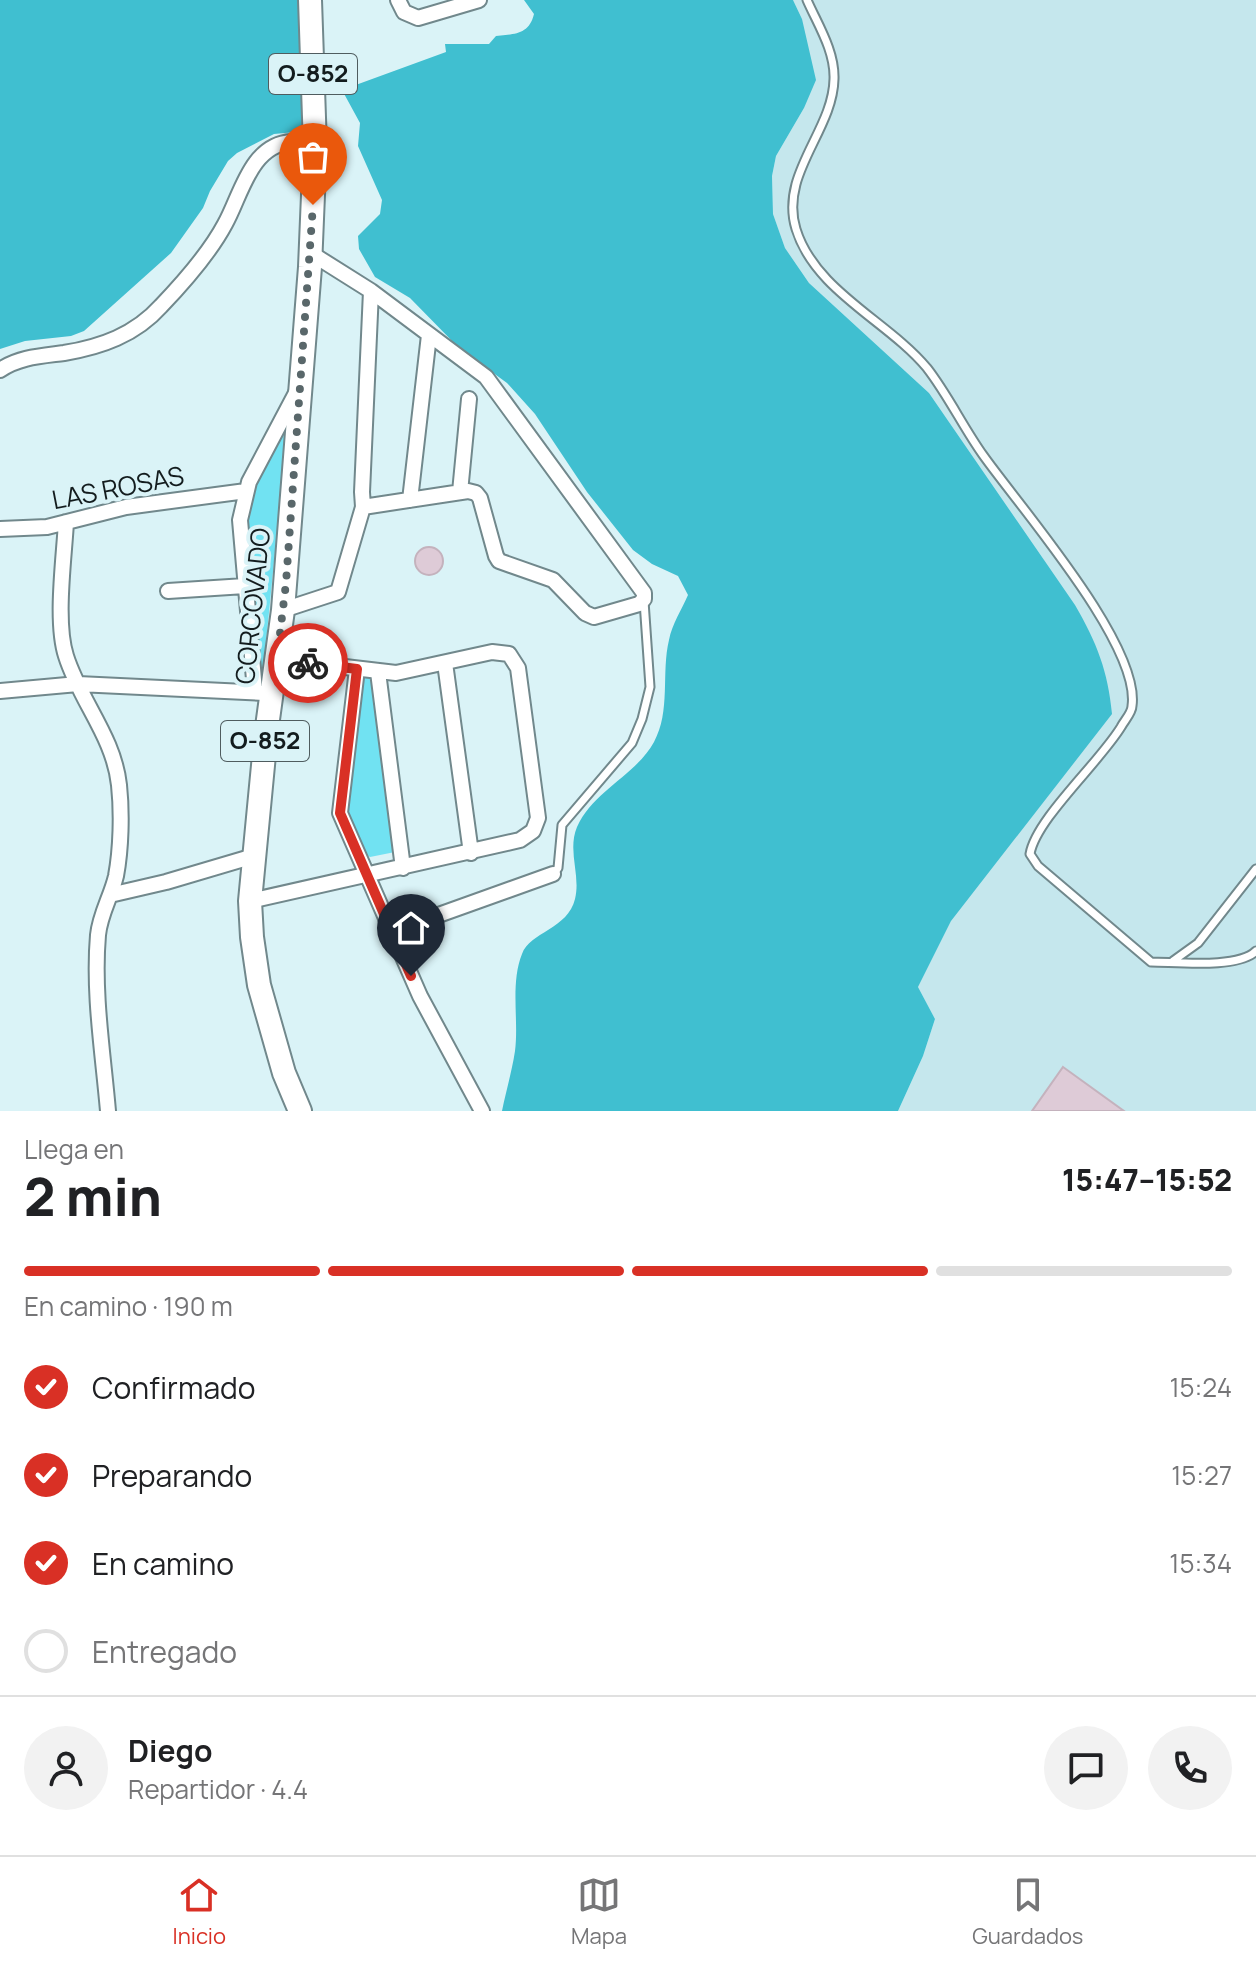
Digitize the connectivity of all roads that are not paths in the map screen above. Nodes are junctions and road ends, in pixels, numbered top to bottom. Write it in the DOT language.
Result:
graph roads {
  1 [pos="310,0"];
  2 [pos="398,0"];
  3 [pos="479,0"];
  4 [pos="807,0"];
  5 [pos="315,147"];
  6 [pos="309,252"];
  7 [pos="371,291"];
  8 [pos="429,335"];
  9 [pos="0,370"];
  10 [pos="301,384"];
  11 [pos="469,399"];
  12 [pos="246,491"];
  13 [pos="460,492"];
  14 [pos="410,500"];
  15 [pos="363,507"];
  16 [pos="66,522"];
  17 [pos="0,529"];
  18 [pos="245,586"];
  19 [pos="168,591"];
  20 [pos="644,599"];
  21 [pos="283,610"];
  22 [pos="277,659"];
  23 [pos="445,663"];
  24 [pos="357,669"];
  25 [pos="378,672"];
  26 [pos="78,684"];
  27 [pos="0,691"];
  28 [pos="263,693"];
  29 [pos="471,853"];
  30 [pos="254,856"];
  31 [pos="403,868"];
  32 [pos="1256,869"];
  33 [pos="553,874"];
  34 [pos="368,876"];
  35 [pos="110,895"];
  36 [pos="250,901"];
  37 [pos="391,932"];
  38 [pos="1256,951"];
  39 [pos="1151,962"];
  40 [pos="108,1111"];
  41 [pos="300,1111"];
  42 [pos="482,1111"];
  1 -- 5 [label="main road, O-852"];
  2 -- 3 [label="street"];
  4 -- 39 [label="lane"];
  5 -- 6 [label="main road, CORCOVADO / O-852"];
  5 -- 9 [label="street"];
  6 -- 7 [label="street"];
  6 -- 10 [label="main road, CORCOVADO / O-852"];
  7 -- 8 [label="street"];
  7 -- 15 [label="street"];
  8 -- 14 [label="street"];
  8 -- 20 [label="street"];
  10 -- 12 [label="street"];
  10 -- 21 [label="main road, CORCOVADO / O-852"];
  11 -- 13 [label="street"];
  12 -- 16 [label="street, LAS ROSAS"];
  12 -- 18 [label="street"];
  13 -- 14 [label="street"];
  13 -- 20 [label="street"];
  14 -- 15 [label="street"];
  15 -- 21 [label="street"];
  16 -- 17 [label="street, LAS ROSAS"];
  16 -- 26 [label="street"];
  18 -- 19 [label="street"];
  18 -- 28 [label="street"];
  20 -- 33 [label="lane"];
  21 -- 22 [label="main road, CORCOVADO / O-852"];
  22 -- 24 [label="street"];
  22 -- 28 [label="main road, CORCOVADO / O-852"];
  23 -- 25 [label="street"];
  23 -- 29 [label="street"];
  23 -- 29 [label="street"];
  24 -- 25 [label="street"];
  24 -- 34 [label="street"];
  25 -- 31 [label="street"];
  26 -- 27 [label="street"];
  26 -- 28 [label="street"];
  26 -- 35 [label="street"];
  28 -- 30 [label="main road, CORCOVADO / O-852"];
  29 -- 31 [label="street"];
  30 -- 35 [label="street"];
  30 -- 36 [label="main road, CORCOVADO / O-852"];
  31 -- 34 [label="street"];
  32 -- 39 [label="lane"];
  33 -- 37 [label="street"];
  34 -- 36 [label="street"];
  34 -- 37 [label="street"];
  35 -- 40 [label="street"];
  36 -- 41 [label="main road, CORCOVADO / O-852"];
  37 -- 42 [label="street"];
  38 -- 39 [label="lane"];
}
